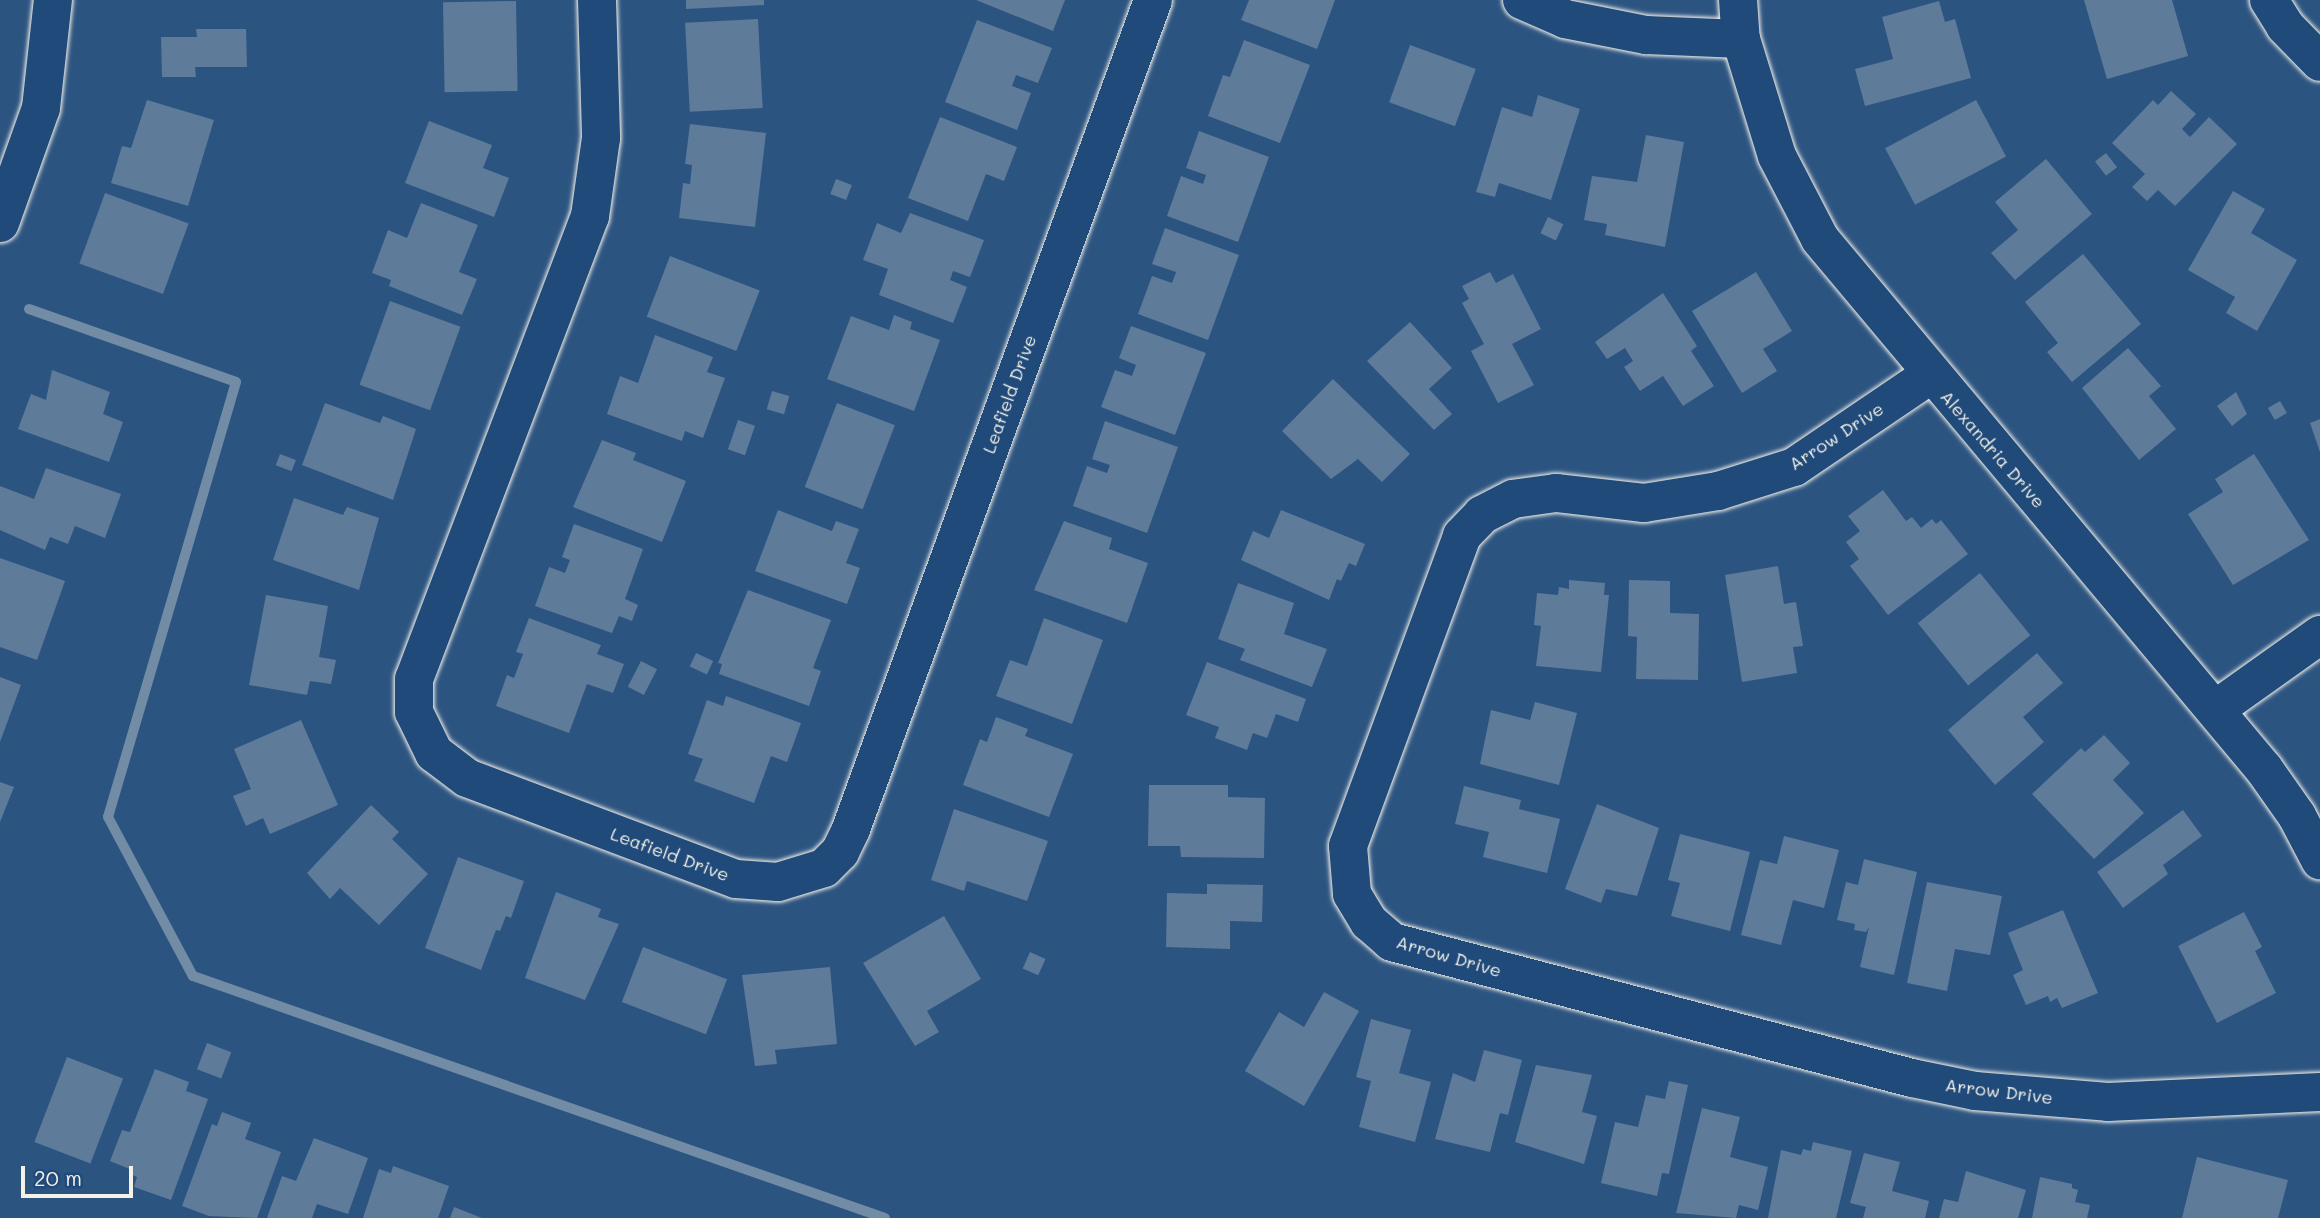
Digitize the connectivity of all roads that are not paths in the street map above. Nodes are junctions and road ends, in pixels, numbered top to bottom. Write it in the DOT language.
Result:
graph roads {
  1 [pos="53,0"];
  2 [pos="597,0"];
  3 [pos="1153,0"];
  4 [pos="1522,0"];
  5 [pos="1738,0"];
  6 [pos="2269,0"];
  7 [pos="1741,39"];
  8 [pos="2320,62"];
  9 [pos="0,223"];
  10 [pos="1930,375"];
  11 [pos="2320,635"];
  12 [pos="2216,709"];
  13 [pos="2320,860"];
  14 [pos="2320,1092"];
  1 -- 9 [label="street"];
  2 -- 3 [label="street, Leafield Drive"];
  4 -- 7 [label="street"];
  5 -- 7 [label="street, Alexandria Drive"];
  6 -- 8 [label="street"];
  7 -- 10 [label="street, Alexandria Drive"];
  10 -- 12 [label="street, Alexandria Drive"];
  10 -- 14 [label="street, Arrow Drive"];
  11 -- 12 [label="street"];
  12 -- 13 [label="street, Alexandria Drive"];
}
